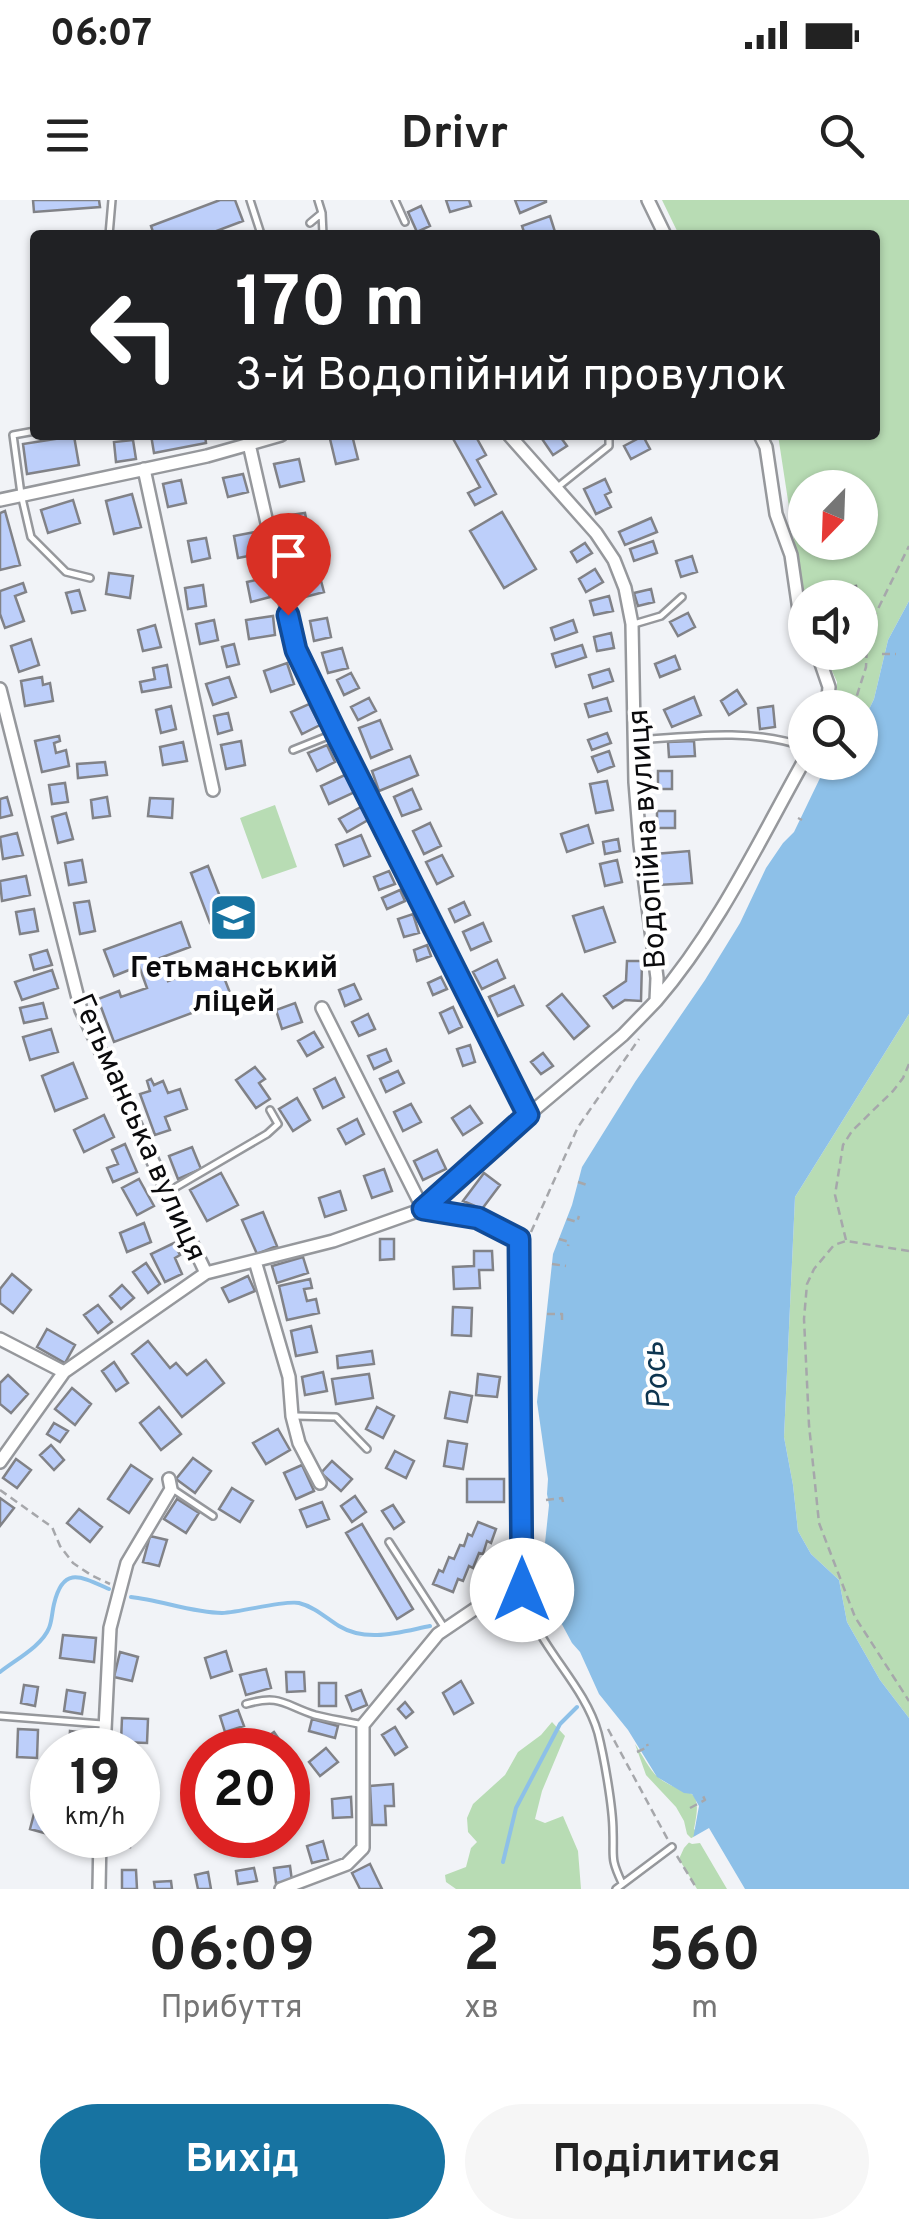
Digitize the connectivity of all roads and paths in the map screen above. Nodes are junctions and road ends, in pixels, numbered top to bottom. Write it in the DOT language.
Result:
graph roads {
  1 [pos="112,200"];
  2 [pos="250,200"];
  3 [pos="318,200"];
  4 [pos="396,200"];
  5 [pos="648,200"];
  6 [pos="322,214"];
  7 [pos="405,222"];
  8 [pos="310,223"];
  9 [pos="109,230"];
  10 [pos="261,230"];
  11 [pos="324,230"];
  12 [pos="663,230"];
  13 [pos="30,433"];
  14 [pos="263,440"];
  15 [pos="513,440"];
  16 [pos="609,440"];
  17 [pos="614,440"];
  18 [pos="762,440"];
  19 [pos="249,444"];
  20 [pos="609,446"];
  21 [pos="144,469"];
  22 [pos="556,488"];
  23 [pos="21,494"];
  24 [pos="0,500"];
  25 [pos="909,546"];
  26 [pos="90,578"];
  27 [pos="795,580"];
  28 [pos="682,598"];
  29 [pos="632,624"];
  30 [pos="882,654"];
  31 [pos="896,654"];
  32 [pos="0,689"];
  33 [pos="859,690"];
  34 [pos="336,733"];
  35 [pos="634,740"];
  36 [pos="788,741"];
  37 [pos="293,750"];
  38 [pos="794,780"];
  39 [pos="213,790"];
  40 [pos="656,1001"];
  41 [pos="322,1008"];
  42 [pos="640,1037"];
  43 [pos="909,1064"];
  44 [pos="270,1110"];
  45 [pos="528,1115"];
  46 [pos="578,1182"];
  47 [pos="587,1184"];
  48 [pos="168,1192"];
  49 [pos="423,1209"];
  50 [pos="579,1216"];
  51 [pos="567,1219"];
  52 [pos="559,1239"];
  53 [pos="846,1241"];
  54 [pos="528,1243"];
  55 [pos="568,1246"];
  56 [pos="909,1250"];
  57 [pos="255,1261"];
  58 [pos="552,1264"];
  59 [pos="566,1266"];
  60 [pos="206,1273"];
  61 [pos="546,1314"];
  62 [pos="562,1323"];
  63 [pos="0,1339"];
  64 [pos="64,1372"];
  65 [pos="292,1416"];
  66 [pos="367,1449"];
  67 [pos="0,1462"];
  68 [pos="320,1483"];
  69 [pos="170,1484"];
  70 [pos="0,1490"];
  71 [pos="546,1500"];
  72 [pos="563,1502"];
  73 [pos="214,1516"];
  74 [pos="389,1542"];
  75 [pos="521,1568"];
  76 [pos="120,1589"];
  77 [pos="442,1631"];
  78 [pos="909,1702"];
  79 [pos="246,1704"];
  80 [pos="0,1716"];
  81 [pos="602,1719"];
  82 [pos="105,1724"];
  83 [pos="363,1725"];
  84 [pos="105,1728"];
  85 [pos="647,1744"];
  86 [pos="638,1752"];
  87 [pos="703,1796"];
  88 [pos="690,1808"];
  89 [pos="672,1848"];
  90 [pos="100,1858"];
  91 [pos="619,1886"];
  92 [pos="99,1889"];
  93 [pos="282,1889"];
  94 [pos="697,1889"];
  1 -- 9 [label="lane"];
  2 -- 10 [label="lane"];
  3 -- 6 [label="lane"];
  4 -- 7 [label="lane"];
  5 -- 12 [label="street"];
  6 -- 8 [label="lane"];
  6 -- 11 [label="lane"];
  13 -- 23 [label="lane"];
  14 -- 19 [label="street"];
  15 -- 22 [label="street, Водопійна вулиця"];
  16 -- 20 [label="lane"];
  17 -- 20 [label="lane"];
  18 -- 27 [label="street"];
  19 -- 21 [label="street"];
  19 -- 34 [label="street"];
  20 -- 22 [label="lane"];
  21 -- 23 [label="street"];
  21 -- 39 [label="street"];
  22 -- 29 [label="street, Водопійна вулиця"];
  23 -- 24 [label="street"];
  23 -- 26 [label="lane"];
  25 -- 33 [label="path"];
  28 -- 29 [label="lane"];
  29 -- 35 [label="street, Водопійна вулиця"];
  30 -- 31 [label="path"];
  32 -- 48 [label="street, Гетьманська вулиця"];
  34 -- 37 [label="lane"];
  34 -- 45 [label="street"];
  35 -- 36 [label="lane"];
  35 -- 40 [label="street, Водопійна вулиця"];
  38 -- 40 [label="street"];
  40 -- 45 [label="street, Водопійна вулиця"];
  41 -- 49 [label="street"];
  42 -- 54 [label="path"];
  43 -- 53 [label="path"];
  44 -- 48 [label="lane"];
  45 -- 49 [label="street, Водопійна вулиця"];
  46 -- 47 [label="path"];
  48 -- 60 [label="street, Гетьманська вулиця"];
  49 -- 57 [label="street, Водопійна вулиця"];
  49 -- 75 [label="street"];
  50 -- 51 [label="path"];
  52 -- 55 [label="path"];
  53 -- 56 [label="path"];
  53 -- 78 [label="path"];
  57 -- 60 [label="street, Водопійна вулиця"];
  57 -- 65 [label="street"];
  58 -- 59 [label="path"];
  60 -- 64 [label="street, Водопійна вулиця"];
  61 -- 62 [label="path"];
  63 -- 64 [label="street"];
  64 -- 67 [label="street, Водопійна вулиця"];
  65 -- 66 [label="lane"];
  65 -- 68 [label="street"];
  69 -- 73 [label="lane"];
  69 -- 76 [label="street"];
  70 -- 76 [label="path"];
  71 -- 72 [label="path"];
  74 -- 77 [label="lane"];
  75 -- 77 [label="street"];
  75 -- 91 [label="lane"];
  76 -- 82 [label="street"];
  77 -- 83 [label="street"];
  79 -- 83 [label="lane"];
  80 -- 82 [label="lane"];
  81 -- 89 [label="path"];
  82 -- 84 [label="street"];
  83 -- 93 [label="street"];
  85 -- 86 [label="path"];
  87 -- 88 [label="path"];
  89 -- 91 [label="lane"];
  89 -- 94 [label="path"];
  90 -- 92 [label="street"];
}
